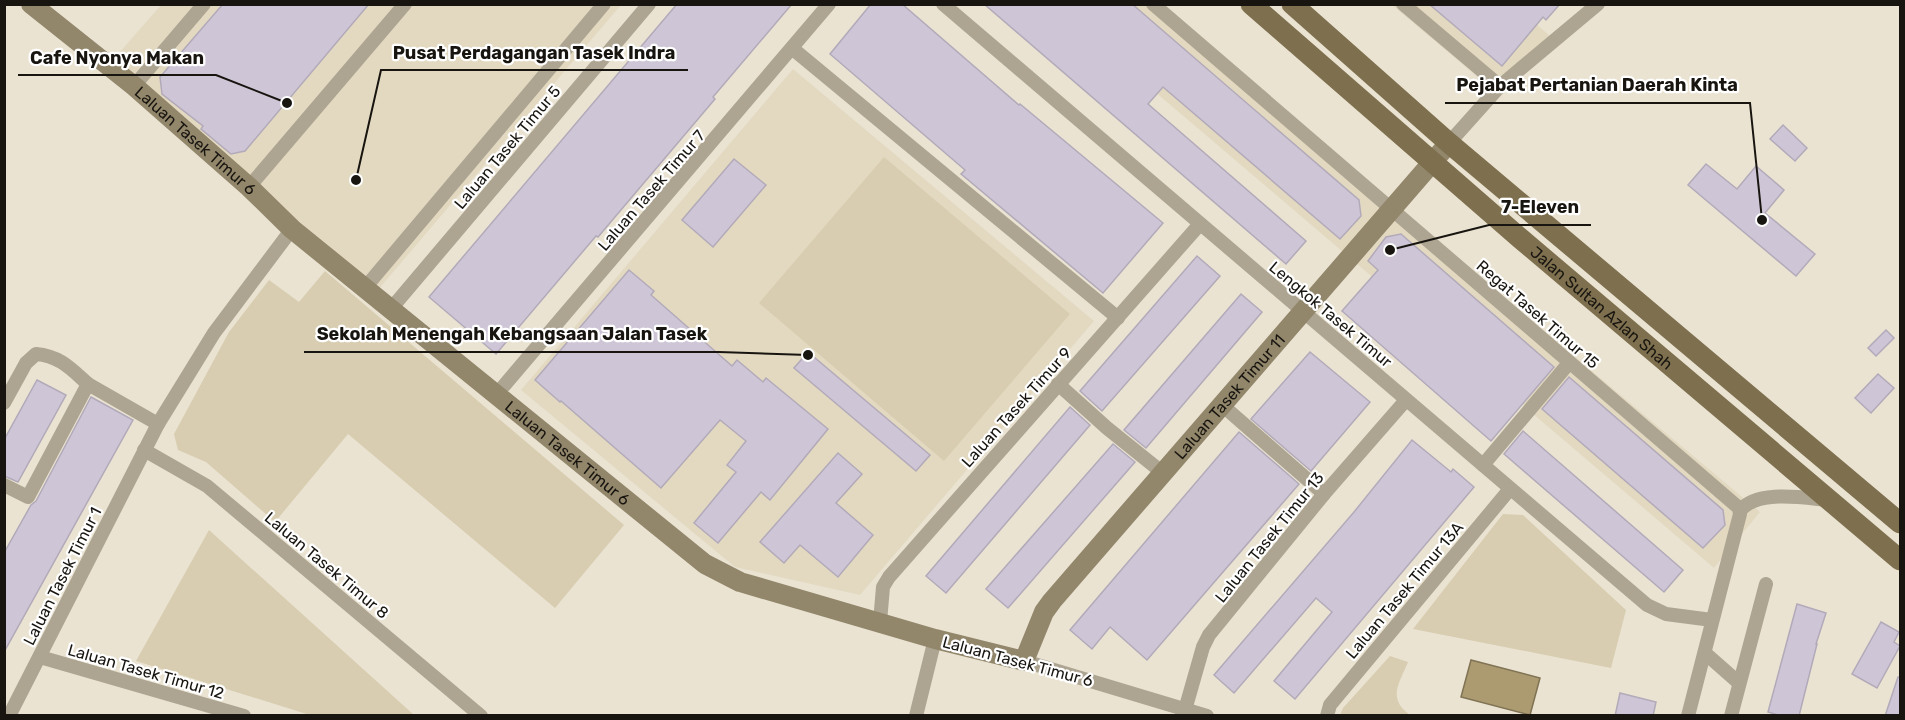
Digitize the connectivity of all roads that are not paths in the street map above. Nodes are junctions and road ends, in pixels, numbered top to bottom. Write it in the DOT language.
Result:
graph roads {
  1 [pos="31,4"];
  2 [pos="204,4"];
  3 [pos="405,4"];
  4 [pos="604,4"];
  5 [pos="649,4"];
  6 [pos="829,4"];
  7 [pos="943,4"];
  8 [pos="1153,4"];
  9 [pos="1251,4"];
  10 [pos="1292,4"];
  11 [pos="1402,4"];
  12 [pos="1426,4"];
  13 [pos="1598,4"];
  14 [pos="1416,16"];
  15 [pos="793,49"];
  16 [pos="134,86"];
  17 [pos="1500,86"];
  18 [pos="1449,142"];
  19 [pos="1431,163"];
  20 [pos="249,187"];
  21 [pos="1392,208"];
  22 [pos="1200,224"];
  23 [pos="292,229"];
  24 [pos="364,289"];
  25 [pos="390,310"];
  26 [pos="1303,312"];
  27 [pos="1118,318"];
  28 [pos="1569,363"];
  29 [pos="88,384"];
  30 [pos="1058,384"];
  31 [pos="496,395"];
  32 [pos="1406,400"];
  33 [pos="4,403"];
  34 [pos="1222,405"];
  35 [pos="158,424"];
  36 [pos="144,450"];
  37 [pos="1483,465"];
  38 [pos="1163,473"];
  39 [pos="4,485"];
  40 [pos="1510,489"];
  41 [pos="1324,494"];
  42 [pos="1833,501"];
  43 [pos="1740,511"];
  44 [pos="1900,523"];
  45 [pos="1900,560"];
  46 [pos="1766,584"];
  47 [pos="1712,620"];
  48 [pos="880,622"];
  49 [pos="935,639"];
  50 [pos="1705,652"];
  51 [pos="40,657"];
  52 [pos="1024,661"];
  53 [pos="1739,683"];
  54 [pos="1185,710"];
  55 [pos="9,716"];
  56 [pos="244,716"];
  57 [pos="481,716"];
  58 [pos="916,716"];
  59 [pos="1207,716"];
  60 [pos="1327,716"];
  61 [pos="1688,716"];
  62 [pos="1731,716"];
  1 -- 16 [label="street, Laluan Tasek Timur 6"];
  2 -- 16 [label="street"];
  3 -- 20 [label="street"];
  4 -- 24 [label="street"];
  5 -- 25 [label="street, Laluan Tasek Timur 5"];
  6 -- 15 [label="street, Laluan Tasek Timur 7"];
  7 -- 22 [label="street, Lengkok Tasek Timur"];
  8 -- 21 [label="street, Regat Tasek Timur 15"];
  9 -- 19 [label="main road, Jalan Sultan Azlan Shah"];
  10 -- 18 [label="main road, Jalan Sultan Azlan Shah"];
  11 -- 14 [label="street"];
  12 -- 14 [label="street"];
  13 -- 17 [label="street"];
  14 -- 17 [label="street"];
  15 -- 27 [label="street"];
  15 -- 31 [label="street, Laluan Tasek Timur 7"];
  16 -- 20 [label="street, Laluan Tasek Timur 6"];
  17 -- 18 [label="street"];
  18 -- 19 [label="street, Laluan Tasek Timur 11"];
  18 -- 44 [label="main road, Jalan Sultan Azlan Shah"];
  19 -- 21 [label="street, Laluan Tasek Timur 11"];
  19 -- 42 [label="main road, Jalan Sultan Azlan Shah"];
  20 -- 23 [label="street, Laluan Tasek Timur 6"];
  21 -- 26 [label="street, Laluan Tasek Timur 11"];
  21 -- 28 [label="street, Regat Tasek Timur 15"];
  22 -- 26 [label="street, Lengkok Tasek Timur"];
  22 -- 27 [label="street, Laluan Tasek Timur 9"];
  23 -- 24 [label="street, Laluan Tasek Timur 6"];
  23 -- 35 [label="street, Laluan Tasek Timur 1"];
  24 -- 25 [label="street, Laluan Tasek Timur 6"];
  25 -- 31 [label="street, Laluan Tasek Timur 6"];
  26 -- 32 [label="street, Lengkok Tasek Timur"];
  26 -- 34 [label="street, Laluan Tasek Timur 11"];
  27 -- 30 [label="street, Laluan Tasek Timur 9"];
  28 -- 37 [label="street"];
  28 -- 43 [label="street, Regat Tasek Timur 15"];
  29 -- 33 [label="street"];
  29 -- 35 [label="street"];
  29 -- 39 [label="street"];
  30 -- 38 [label="street"];
  30 -- 48 [label="street, Laluan Tasek Timur 9"];
  31 -- 48 [label="street, Laluan Tasek Timur 6"];
  32 -- 37 [label="street, Lengkok Tasek Timur"];
  32 -- 41 [label="street, Laluan Tasek Timur 13"];
  34 -- 38 [label="street, Laluan Tasek Timur 11"];
  34 -- 41 [label="street"];
  35 -- 36 [label="street, Laluan Tasek Timur 1"];
  36 -- 51 [label="street, Laluan Tasek Timur 1"];
  36 -- 57 [label="street, Laluan Tasek Timur 8"];
  37 -- 40 [label="street, Lengkok Tasek Timur"];
  38 -- 52 [label="street, Laluan Tasek Timur 11"];
  40 -- 47 [label="street, Lengkok Tasek Timur"];
  40 -- 60 [label="street, Laluan Tasek Timur 13A"];
  41 -- 54 [label="street, Laluan Tasek Timur 13"];
  42 -- 43 [label="street"];
  42 -- 45 [label="main road, Jalan Sultan Azlan Shah"];
  43 -- 47 [label="street"];
  46 -- 53 [label="street"];
  47 -- 50 [label="street"];
  48 -- 49 [label="street, Laluan Tasek Timur 6"];
  49 -- 52 [label="street, Laluan Tasek Timur 6"];
  49 -- 58 [label="street"];
  50 -- 53 [label="street"];
  50 -- 61 [label="street"];
  51 -- 55 [label="street, Laluan Tasek Timur 1"];
  51 -- 56 [label="street, Laluan Tasek Timur 12"];
  52 -- 54 [label="street, Laluan Tasek Timur 6"];
  53 -- 62 [label="street"];
  54 -- 59 [label="street, Laluan Tasek Timur 6"];
}
